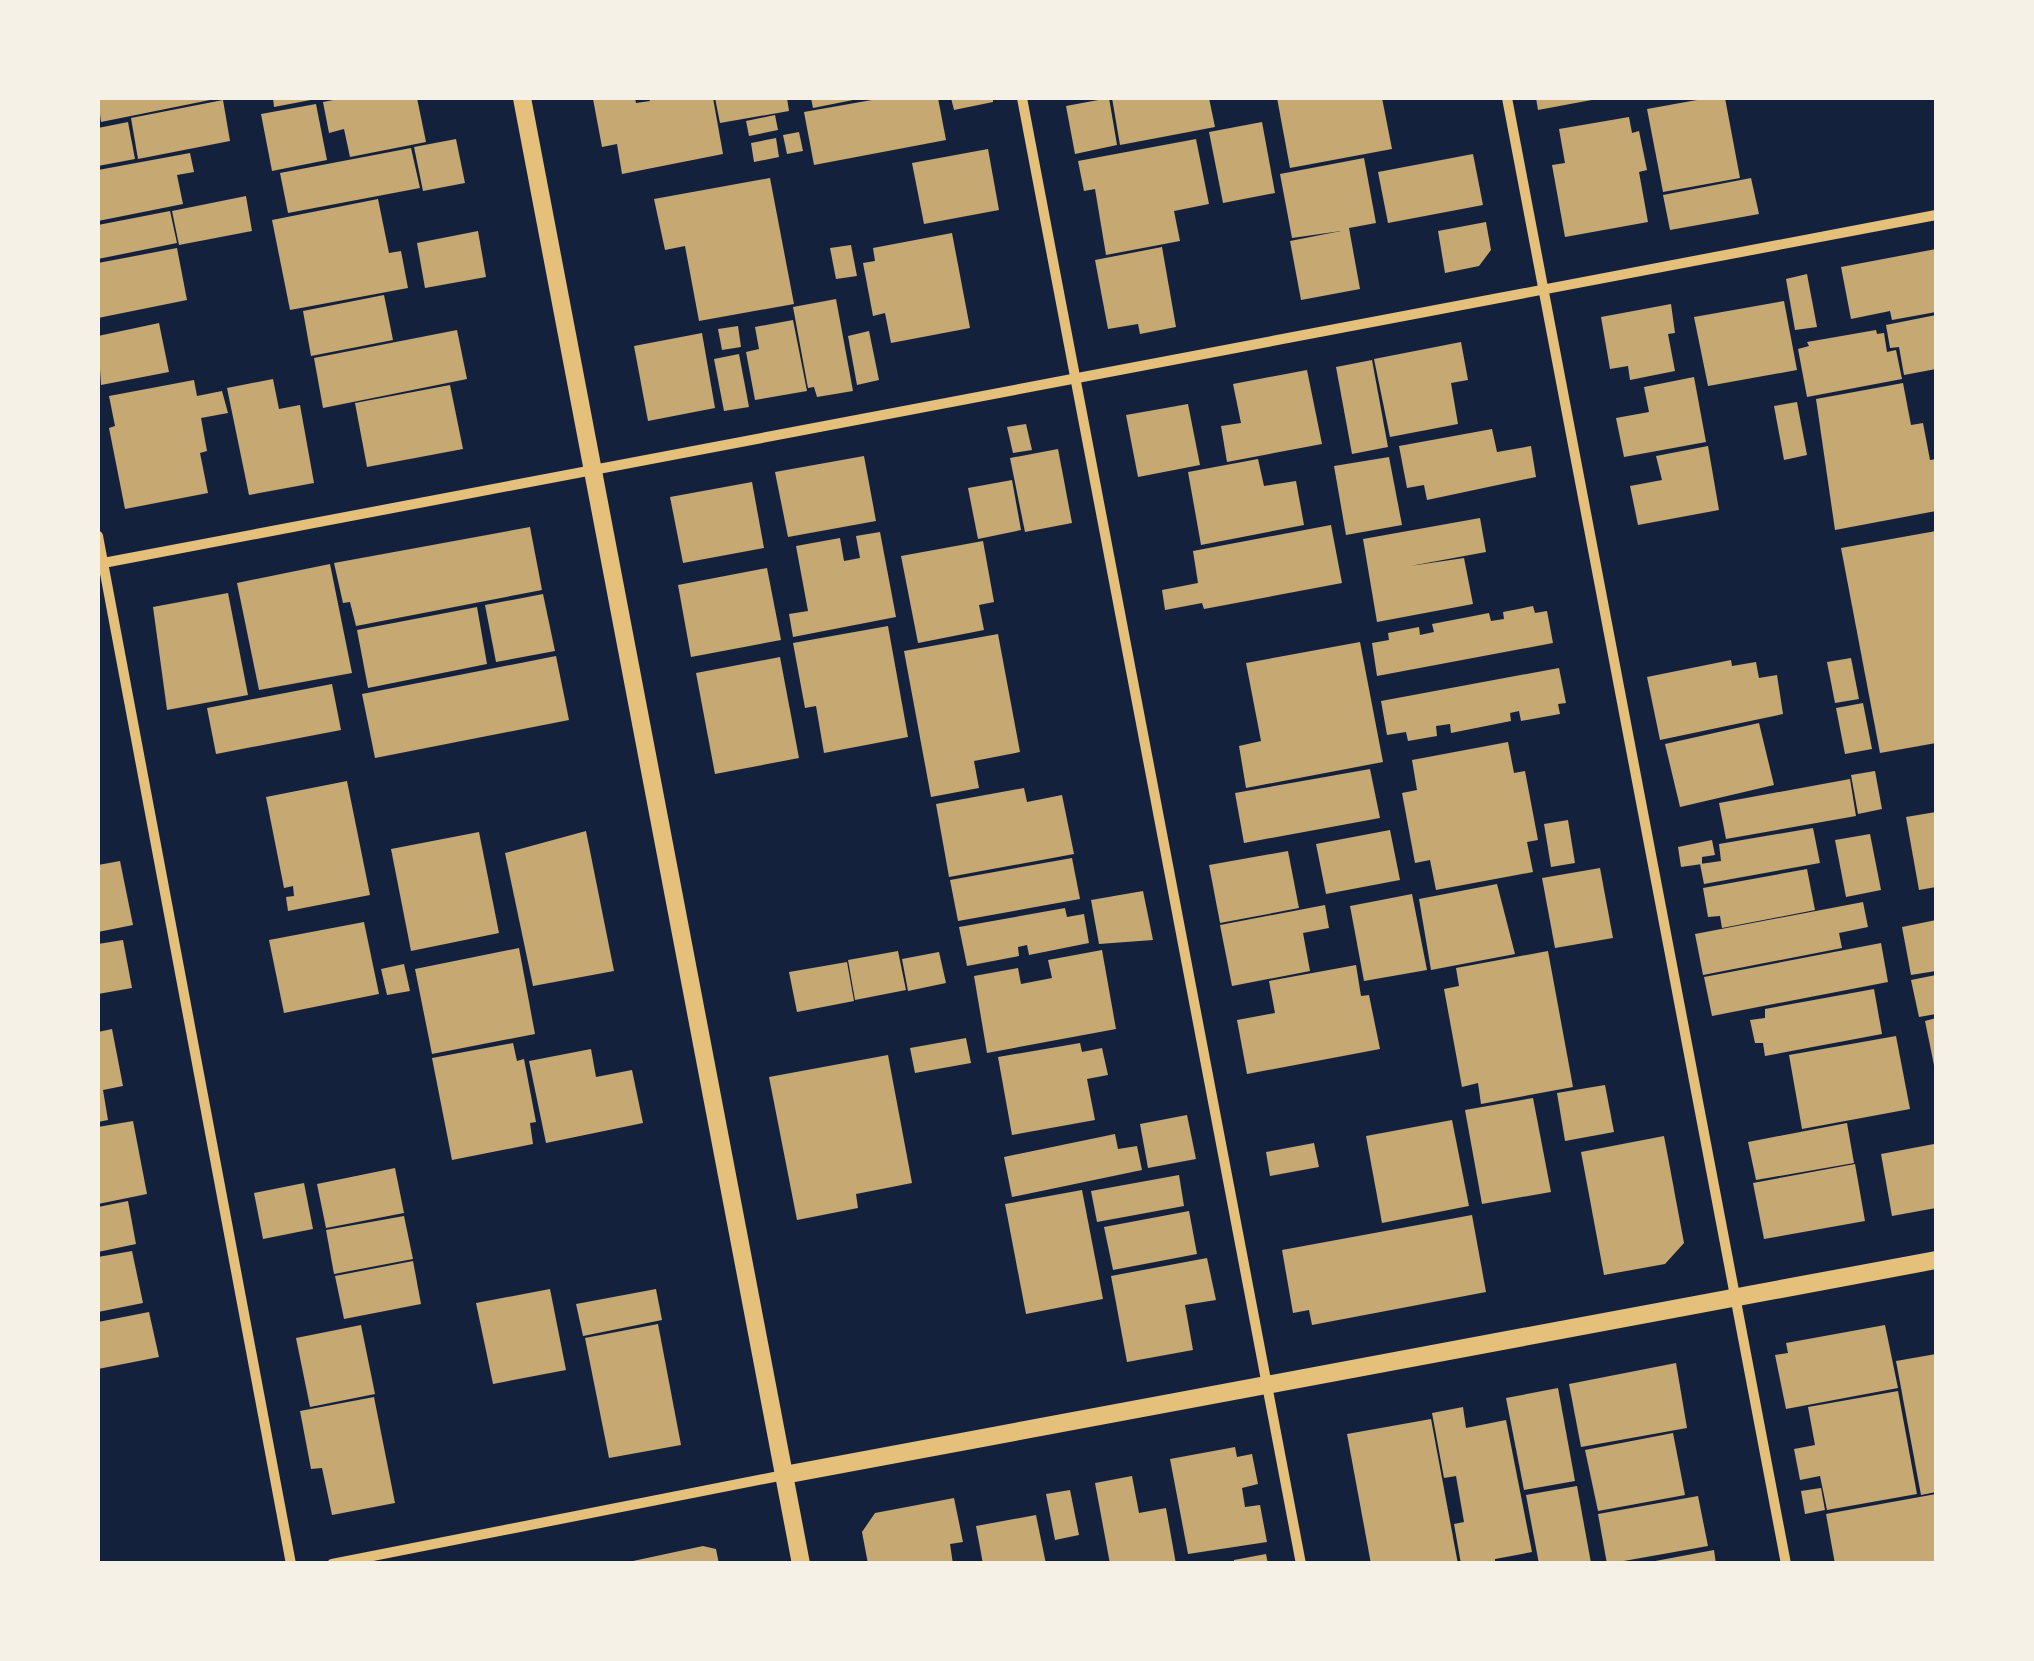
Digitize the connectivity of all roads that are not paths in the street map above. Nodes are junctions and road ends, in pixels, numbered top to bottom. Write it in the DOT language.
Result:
graph roads {
  1 [pos="522,98"];
  2 [pos="1022,98"];
  3 [pos="1507,98"];
  4 [pos="1936,214"];
  5 [pos="1543,289"];
  6 [pos="1075,378"];
  7 [pos="592,469"];
  8 [pos="98,536"];
  9 [pos="100,564"];
  10 [pos="1936,1260"];
  11 [pos="1735,1297"];
  12 [pos="1266,1385"];
  13 [pos="784,1475"];
  14 [pos="292,1564"];
  15 [pos="332,1564"];
  16 [pos="800,1564"];
  17 [pos="1301,1564"];
  18 [pos="1786,1564"];
  1 -- 7 [label="street"];
  2 -- 6 [label="street"];
  3 -- 5 [label="street"];
  4 -- 5 [label="street"];
  5 -- 6 [label="street"];
  5 -- 11 [label="street"];
  6 -- 7 [label="street"];
  6 -- 12 [label="street"];
  7 -- 9 [label="street"];
  7 -- 13 [label="street"];
  8 -- 9 [label="street"];
  9 -- 14 [label="street"];
  10 -- 11 [label="street"];
  11 -- 12 [label="street"];
  11 -- 18 [label="street"];
  12 -- 13 [label="street"];
  12 -- 17 [label="street"];
  13 -- 15 [label="street"];
  13 -- 16 [label="street"];
}
